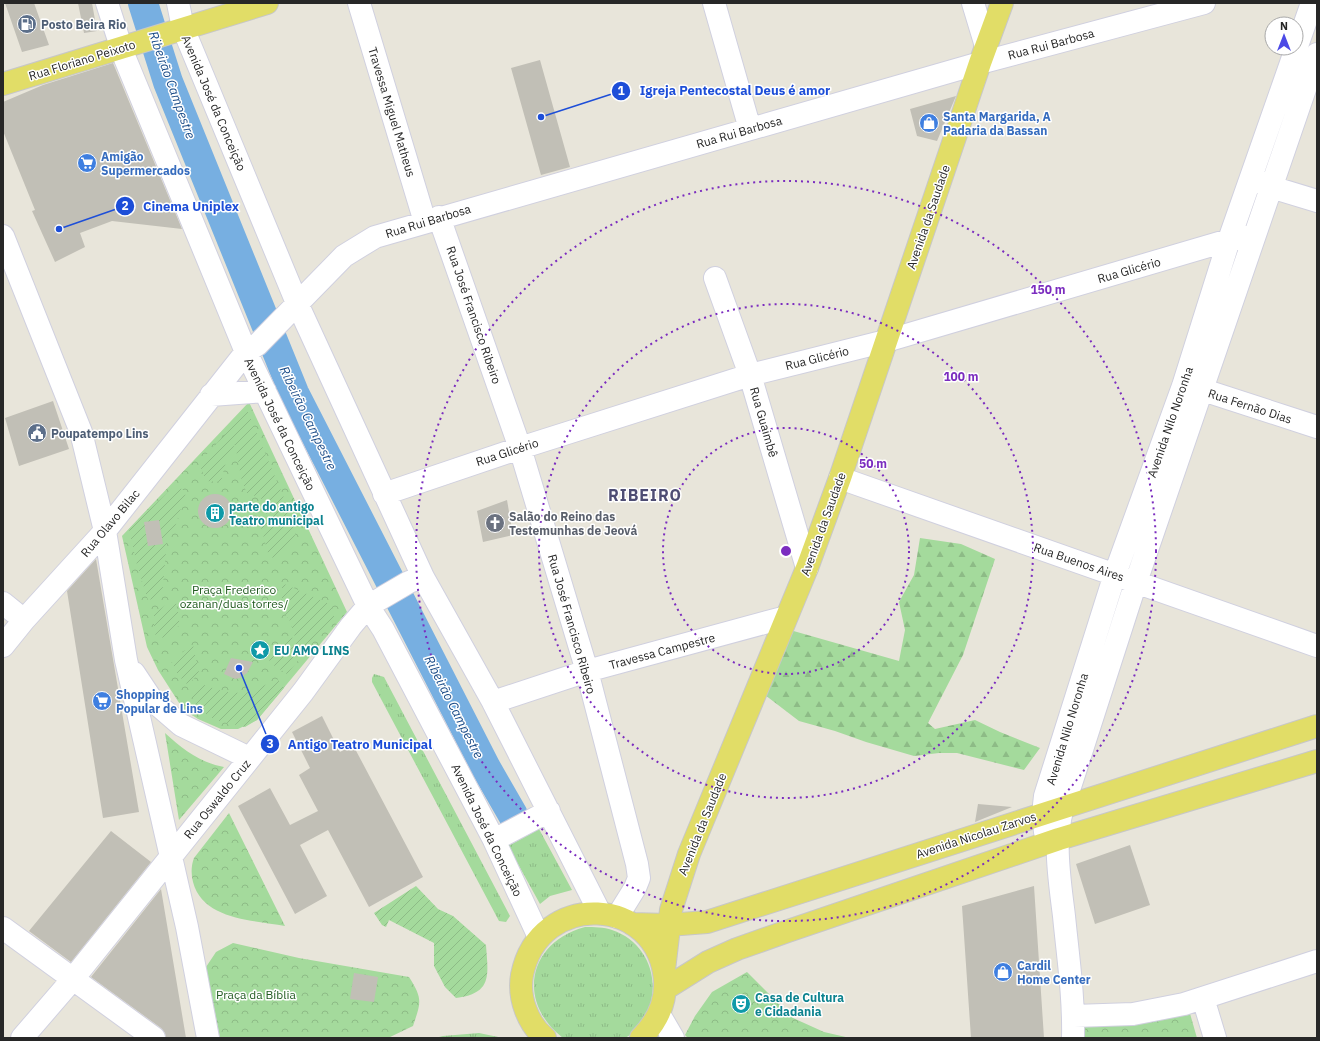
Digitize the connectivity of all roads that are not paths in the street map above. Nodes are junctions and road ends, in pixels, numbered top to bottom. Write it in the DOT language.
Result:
graph roads {
  1 [pos="107,3"];
  2 [pos="178,3"];
  3 [pos="267,3"];
  4 [pos="358,3"];
  5 [pos="714,3"];
  6 [pos="973,3"];
  7 [pos="1002,3"];
  8 [pos="1204,3"];
  9 [pos="1312,3"];
  10 [pos="181,34"];
  11 [pos="127,51"];
  12 [pos="1317,54"];
  13 [pos="983,55"];
  14 [pos="3,84"];
  15 [pos="750,129"];
  16 [pos="1250,177"];
  17 [pos="1271,187"];
  18 [pos="1317,201"];
  19 [pos="432,219"];
  20 [pos="1254,236"];
  21 [pos="1229,240"];
  22 [pos="5,248"];
  23 [pos="715,278"];
  24 [pos="291,308"];
  25 [pos="886,341"];
  26 [pos="251,348"];
  27 [pos="750,375"];
  28 [pos="1193,388"];
  29 [pos="265,391"];
  30 [pos="212,395"];
  31 [pos="1317,427"];
  32 [pos="520,448"];
  33 [pos="840,478"];
  34 [pos="384,494"];
  35 [pos="105,531"];
  36 [pos="807,568"];
  37 [pos="1115,574"];
  38 [pos="416,579"];
  39 [pos="1136,582"];
  40 [pos="374,602"];
  41 [pos="3,604"];
  42 [pos="786,617"];
  43 [pos="24,620"];
  44 [pos="3,646"];
  45 [pos="1317,646"];
  46 [pos="126,660"];
  47 [pos="587,672"];
  48 [pos="493,702"];
  49 [pos="1317,726"];
  50 [pos="249,758"];
  51 [pos="1317,762"];
  52 [pos="549,811"];
  53 [pos="1052,811"];
  54 [pos="494,840"];
  55 [pos="1054,846"];
  56 [pos="171,857"];
  57 [pos="616,918"];
  58 [pos="668,925"];
  59 [pos="3,928"];
  60 [pos="538,938"];
  61 [pos="1317,961"];
  62 [pos="664,979"];
  63 [pos="72,980"];
  64 [pos="1203,998"];
  65 [pos="659,1014"];
  66 [pos="1074,1016"];
  67 [pos="22,1038"];
  68 [pos="154,1038"];
  69 [pos="208,1038"];
  70 [pos="545,1038"];
  71 [pos="641,1038"];
  72 [pos="673,1038"];
  73 [pos="1073,1038"];
  74 [pos="1215,1038"];
  1 -- 11 [label="street, Avenida José da Conceição"];
  2 -- 10 [label="street, Avenida José da Conceição"];
  3 -- 10 [label="main road, Rua Floriano Peixoto"];
  4 -- 19 [label="street, Travessa Miguel Matheus"];
  5 -- 15 [label="street"];
  6 -- 13 [label="street"];
  7 -- 13 [label="main road, Avenida da Saudade"];
  8 -- 13 [label="street, Rua Rui Barbosa"];
  9 -- 16 [label="street, Avenida Nilo Noronha"];
  10 -- 11 [label="main road, Rua Floriano Peixoto"];
  10 -- 24 [label="street, Avenida José da Conceição"];
  11 -- 14 [label="main road, Rua Floriano Peixoto"];
  11 -- 26 [label="street, Avenida José da Conceição"];
  12 -- 17 [label="street, Avenida Nilo Noronha"];
  13 -- 15 [label="street, Rua Rui Barbosa"];
  13 -- 25 [label="main road, Avenida da Saudade"];
  15 -- 19 [label="street, Rua Rui Barbosa"];
  16 -- 17 [label="street"];
  16 -- 21 [label="street, Avenida Nilo Noronha"];
  17 -- 18 [label="street"];
  17 -- 20 [label="street, Avenida Nilo Noronha"];
  19 -- 24 [label="street, Rua Rui Barbosa"];
  19 -- 32 [label="street, Rua José Francisco Ribeiro"];
  20 -- 21 [label="street, Rua Glicério"];
  20 -- 28 [label="street, Avenida Nilo Noronha"];
  21 -- 25 [label="street, Rua Glicério"];
  21 -- 28 [label="street, Avenida Nilo Noronha"];
  22 -- 35 [label="street"];
  23 -- 27 [label="street, Rua Guaimbê"];
  24 -- 26 [label="street, Rua Olavo Bilac"];
  24 -- 34 [label="street, Avenida José da Conceição"];
  25 -- 27 [label="street, Rua Glicério"];
  25 -- 33 [label="main road, Avenida da Saudade"];
  26 -- 29 [label="street, Avenida José da Conceição"];
  26 -- 30 [label="street, Rua Olavo Bilac"];
  27 -- 32 [label="street, Rua Glicério"];
  27 -- 36 [label="street, Rua Guaimbê"];
  28 -- 31 [label="street, Rua Fernão Dias"];
  28 -- 37 [label="street, Avenida Nilo Noronha"];
  28 -- 39 [label="street, Avenida Nilo Noronha"];
  29 -- 30 [label="street"];
  29 -- 40 [label="street, Avenida José da Conceição"];
  30 -- 35 [label="street, Rua Olavo Bilac"];
  32 -- 34 [label="street, Rua Glicério"];
  32 -- 47 [label="street, Rua José Francisco Ribeiro"];
  33 -- 36 [label="main road, Avenida da Saudade"];
  33 -- 37 [label="street, Rua Buenos Aires"];
  34 -- 38 [label="street, Avenida José da Conceição"];
  35 -- 43 [label="street, Rua Olavo Bilac"];
  35 -- 46 [label="street"];
  36 -- 42 [label="main road, Avenida da Saudade"];
  37 -- 39 [label="street, Rua Buenos Aires"];
  37 -- 53 [label="street, Avenida Nilo Noronha"];
  38 -- 40 [label="street, Rua Oswaldo Cruz"];
  38 -- 48 [label="street, Avenida José da Conceição"];
  39 -- 45 [label="street, Rua Buenos Aires"];
  39 -- 53 [label="street, Avenida Nilo Noronha"];
  40 -- 50 [label="street, Rua Oswaldo Cruz"];
  40 -- 54 [label="street, Avenida José da Conceição"];
  41 -- 43 [label="street"];
  42 -- 47 [label="street, Travessa Campestre"];
  42 -- 58 [label="main road, Avenida da Saudade"];
  43 -- 44 [label="street, Rua Olavo Bilac"];
  46 -- 50 [label="street"];
  46 -- 56 [label="street"];
  47 -- 48 [label="street, Travessa Campestre"];
  47 -- 57 [label="street, Rua José Francisco Ribeiro"];
  48 -- 52 [label="street, Avenida José da Conceição"];
  49 -- 53 [label="main road, Avenida Nicolau Zarvos"];
  50 -- 56 [label="street, Rua Oswaldo Cruz"];
  51 -- 55 [label="main road"];
  52 -- 54 [label="street"];
  52 -- 57 [label="street, Avenida José da Conceição"];
  53 -- 55 [label="street, Avenida Nilo Noronha"];
  53 -- 58 [label="main road, Avenida Nicolau Zarvos"];
  54 -- 60 [label="street, Avenida José da Conceição"];
  55 -- 62 [label="main road"];
  55 -- 66 [label="street, Avenida Nilo Noronha"];
  56 -- 63 [label="street, Rua Oswaldo Cruz"];
  56 -- 69 [label="street"];
  57 -- 58 [label="main road, Avenida Nicolau Zarvos"];
  57 -- 60 [label="main road, Avenida Nicolau Zarvos"];
  57 -- 62 [label="main road"];
  58 -- 62 [label="main road, Avenida da Saudade"];
  59 -- 63 [label="street"];
  60 -- 70 [label="main road, Avenida Nicolau Zarvos"];
  61 -- 64 [label="street"];
  62 -- 65 [label="main road, Avenida da Saudade"];
  63 -- 67 [label="street, Rua Oswaldo Cruz"];
  63 -- 68 [label="street"];
  64 -- 66 [label="street"];
  64 -- 74 [label="street"];
  65 -- 71 [label="main road, Avenida da Saudade"];
  65 -- 72 [label="street"];
  66 -- 73 [label="street, Avenida Nilo Noronha"];
}
